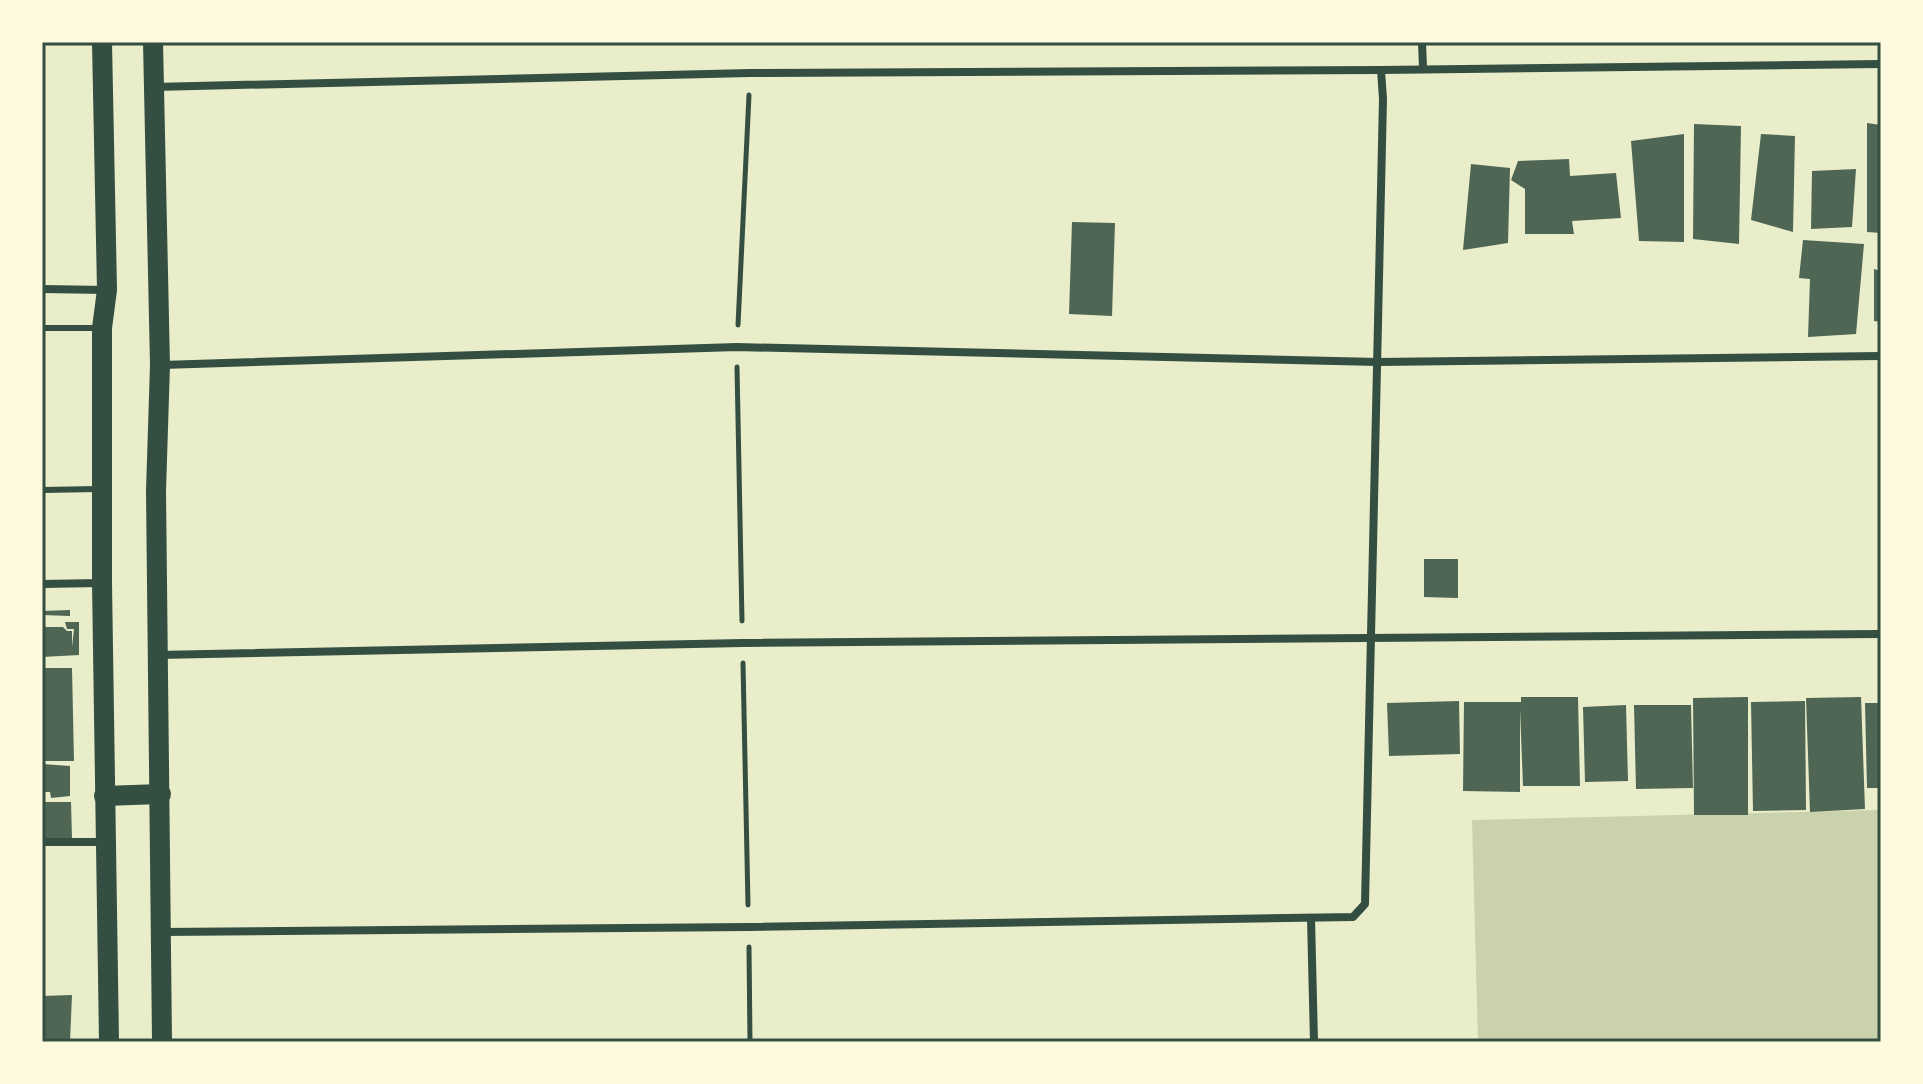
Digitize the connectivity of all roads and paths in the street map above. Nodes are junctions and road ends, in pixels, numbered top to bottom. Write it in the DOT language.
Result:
graph roads {
  1 [pos="102,42"];
  2 [pos="153,42"];
  3 [pos="1422,42"];
  4 [pos="1881,64"];
  5 [pos="1423,68"];
  6 [pos="1381,70"];
  7 [pos="750,73"];
  8 [pos="154,87"];
  9 [pos="42,289"];
  10 [pos="107,290"];
  11 [pos="42,328"];
  12 [pos="102,328"];
  13 [pos="737,347"];
  14 [pos="1881,356"];
  15 [pos="1378,362"];
  16 [pos="160,365"];
  17 [pos="102,489"];
  18 [pos="42,490"];
  19 [pos="102,583"];
  20 [pos="42,584"];
  21 [pos="1881,634"];
  22 [pos="1373,636"];
  23 [pos="743,643"];
  24 [pos="158,655"];
  25 [pos="161,794"];
  26 [pos="104,796"];
  27 [pos="42,842"];
  28 [pos="105,842"];
  29 [pos="1311,918"];
  30 [pos="749,927"];
  31 [pos="162,932"];
  32 [pos="109,1042"];
  33 [pos="162,1042"];
  34 [pos="750,1042"];
  35 [pos="1314,1042"];
  1 -- 10 [label="main road"];
  2 -- 8 [label="main road"];
  3 -- 5 [label="street"];
  4 -- 5 [label="street"];
  5 -- 6 [label="street"];
  6 -- 7 [label="street"];
  6 -- 15 [label="street"];
  7 -- 8 [label="street"];
  7 -- 13 [label="path"];
  8 -- 16 [label="main road"];
  9 -- 10 [label="street"];
  10 -- 12 [label="main road"];
  11 -- 12 [label="lane"];
  12 -- 17 [label="main road"];
  13 -- 15 [label="street"];
  13 -- 16 [label="street"];
  13 -- 23 [label="path"];
  14 -- 15 [label="street"];
  15 -- 22 [label="street"];
  16 -- 24 [label="main road"];
  17 -- 18 [label="lane"];
  17 -- 19 [label="main road"];
  19 -- 20 [label="street"];
  19 -- 26 [label="main road"];
  21 -- 22 [label="street"];
  22 -- 23 [label="street"];
  22 -- 29 [label="street"];
  23 -- 24 [label="street"];
  23 -- 30 [label="path"];
  24 -- 25 [label="main road"];
  25 -- 26 [label="main road"];
  25 -- 31 [label="main road"];
  26 -- 28 [label="main road"];
  27 -- 28 [label="street"];
  28 -- 32 [label="main road"];
  29 -- 30 [label="street"];
  29 -- 35 [label="street"];
  30 -- 31 [label="street"];
  30 -- 34 [label="path"];
  31 -- 33 [label="main road"];
}
